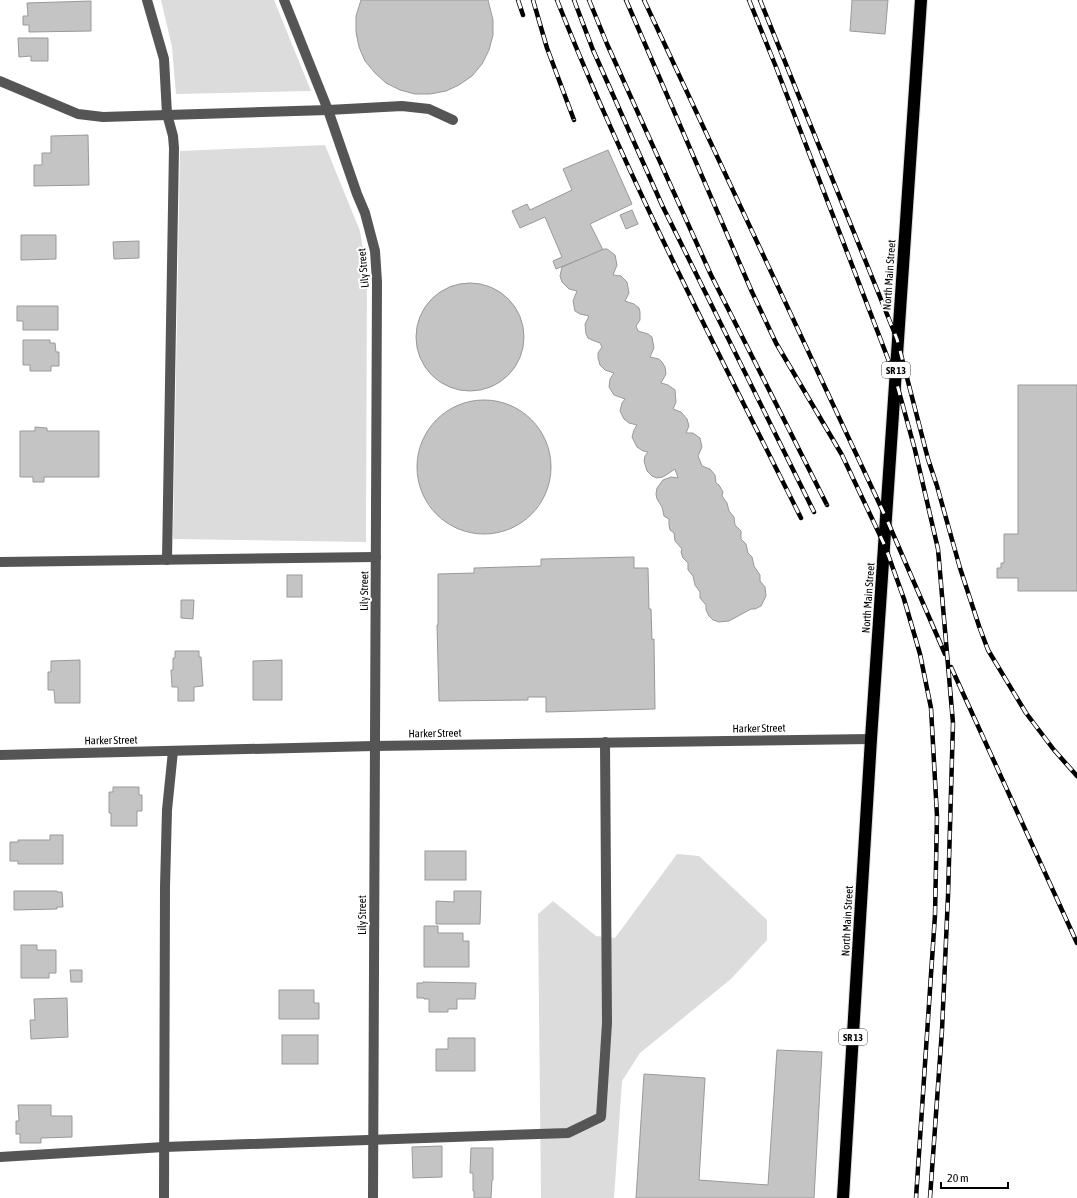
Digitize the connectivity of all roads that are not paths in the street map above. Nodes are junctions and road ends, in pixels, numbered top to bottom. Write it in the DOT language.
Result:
graph roads {
  1 [pos="148,0"];
  2 [pos="284,0"];
  3 [pos="921,0"];
  4 [pos="0,81"];
  5 [pos="328,110"];
  6 [pos="167,114"];
  7 [pos="453,120"];
  8 [pos="376,557"];
  9 [pos="167,560"];
  10 [pos="0,562"];
  11 [pos="871,739"];
  12 [pos="605,742"];
  13 [pos="374,746"];
  14 [pos="173,751"];
  15 [pos="0,755"];
  16 [pos="373,1139"];
  17 [pos="164,1147"];
  18 [pos="0,1157"];
  19 [pos="164,1198"];
  20 [pos="373,1198"];
  21 [pos="843,1198"];
  1 -- 6 [label="street"];
  2 -- 5 [label="street, Lily Street"];
  3 -- 11 [label="highway, North Main Street / SR 13"];
  4 -- 6 [label="street"];
  5 -- 6 [label="street"];
  5 -- 7 [label="street"];
  5 -- 8 [label="street, Lily Street"];
  6 -- 9 [label="street"];
  8 -- 9 [label="street"];
  8 -- 13 [label="street, Lily Street"];
  9 -- 10 [label="street"];
  11 -- 12 [label="street, Harker Street"];
  11 -- 21 [label="highway, North Main Street / SR 13"];
  12 -- 13 [label="street, Harker Street"];
  12 -- 16 [label="street"];
  13 -- 14 [label="street, Harker Street"];
  13 -- 16 [label="street, Lily Street"];
  14 -- 15 [label="street, Harker Street"];
  14 -- 17 [label="street"];
  16 -- 17 [label="street"];
  16 -- 20 [label="street, Lily Street"];
  17 -- 18 [label="street"];
  17 -- 19 [label="street"];
}
